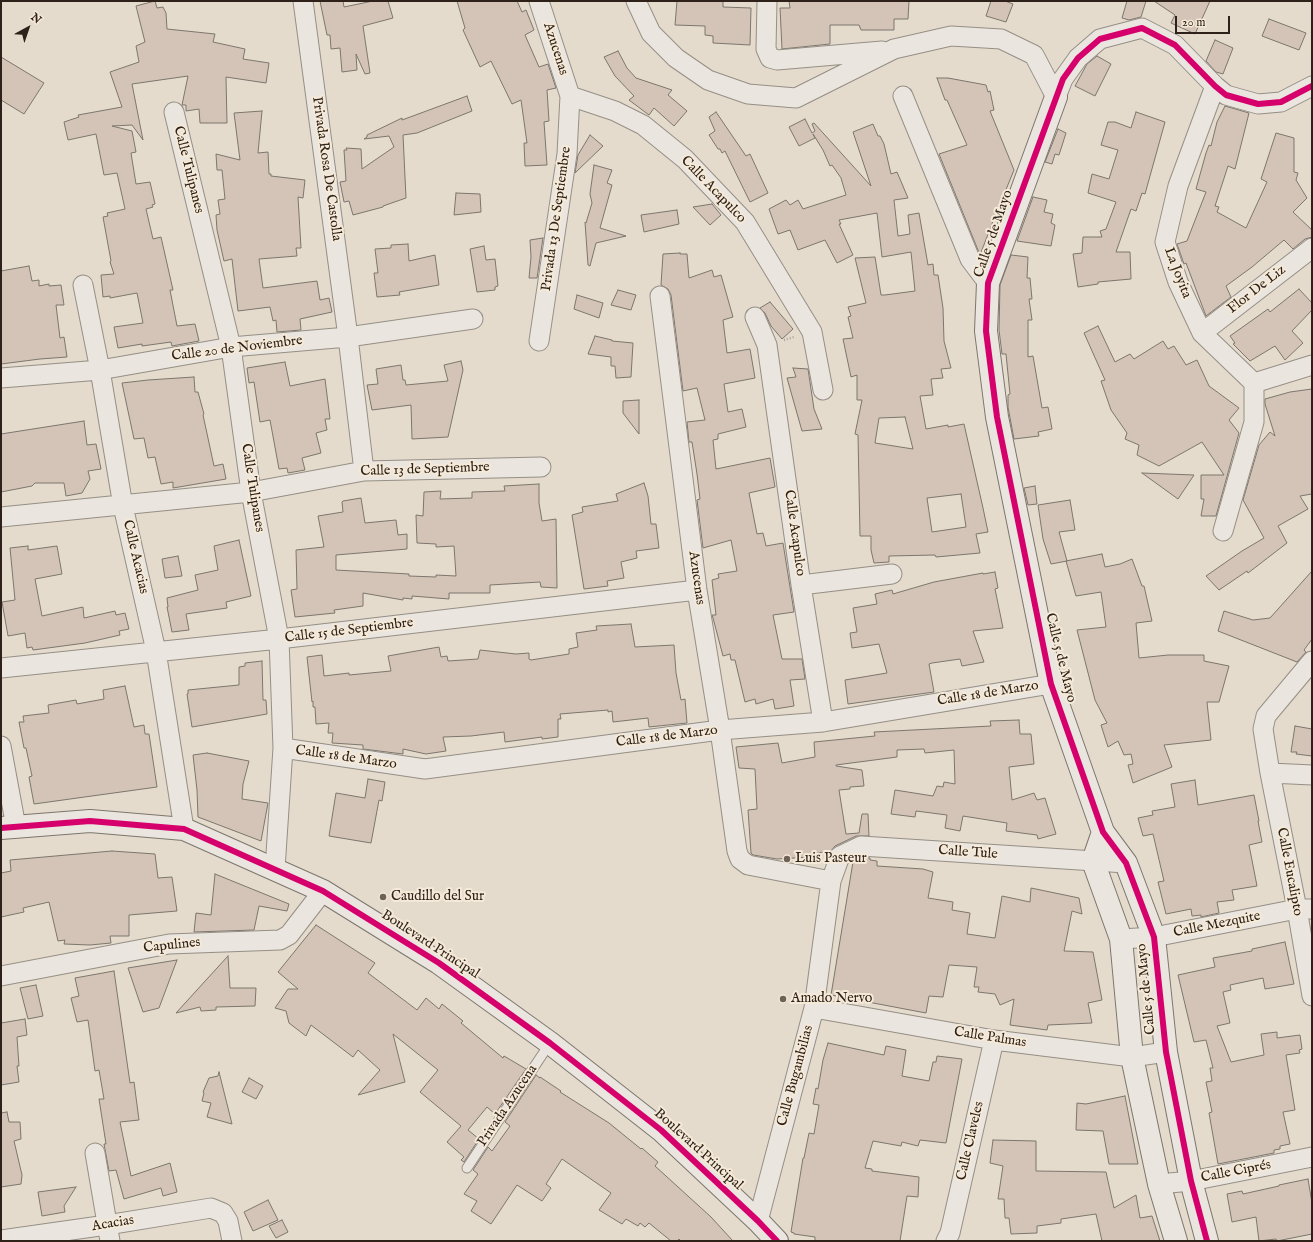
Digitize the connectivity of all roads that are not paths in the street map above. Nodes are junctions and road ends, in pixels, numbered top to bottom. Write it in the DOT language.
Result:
graph roads {
  1 [pos="303,1"];
  2 [pos="539,1"];
  3 [pos="636,1"];
  4 [pos="768,1"];
  5 [pos="894,50"];
  6 [pos="1215,86"];
  7 [pos="1312,86"];
  8 [pos="570,96"];
  9 [pos="903,96"];
  10 [pos="1056,97"];
  11 [pos="174,112"];
  12 [pos="1312,248"];
  13 [pos="988,283"];
  14 [pos="83,285"];
  15 [pos="660,296"];
  16 [pos="755,318"];
  17 [pos="473,319"];
  18 [pos="1202,333"];
  19 [pos="348,337"];
  20 [pos="539,341"];
  21 [pos="231,347"];
  22 [pos="1312,365"];
  23 [pos="100,370"];
  24 [pos="1,378"];
  25 [pos="1254,382"];
  26 [pos="823,390"];
  27 [pos="540,467"];
  28 [pos="364,471"];
  29 [pos="251,492"];
  30 [pos="123,506"];
  31 [pos="1,517"];
  32 [pos="1223,531"];
  33 [pos="892,574"];
  34 [pos="801,585"];
  35 [pos="697,590"];
  36 [pos="279,639"];
  37 [pos="156,651"];
  38 [pos="1312,661"];
  39 [pos="1,668"];
  40 [pos="1051,684"];
  41 [pos="823,722"];
  42 [pos="720,730"];
  43 [pos="1,746"];
  44 [pos="283,748"];
  45 [pos="1270,773"];
  46 [pos="1312,775"];
  47 [pos="8,827"];
  48 [pos="184,828"];
  49 [pos="1103,832"];
  50 [pos="1093,861"];
  51 [pos="1126,863"];
  52 [pos="275,869"];
  53 [pos="832,881"];
  54 [pos="323,891"];
  55 [pos="1304,909"];
  56 [pos="1154,937"];
  57 [pos="1121,939"];
  58 [pos="1,976"];
  59 [pos="1312,996"];
  60 [pos="814,1008"];
  61 [pos="994,1040"];
  62 [pos="550,1043"];
  63 [pos="1166,1052"];
  64 [pos="1132,1057"];
  65 [pos="95,1153"];
  66 [pos="1312,1157"];
  67 [pos="466,1168"];
  68 [pos="1191,1181"];
  69 [pos="1159,1184"];
  70 [pos="758,1221"];
  71 [pos="108,1233"];
  72 [pos="953,1238"];
  73 [pos="1,1240"];
  74 [pos="232,1241"];
  75 [pos="777,1241"];
  76 [pos="1176,1241"];
  77 [pos="1207,1241"];
  1 -- 19 [label="street, Privada Rosa De Castolla"];
  2 -- 8 [label="street, Azucenas"];
  3 -- 5 [label="street"];
  4 -- 5 [label="street"];
  5 -- 10 [label="street"];
  6 -- 7 [label="street"];
  6 -- 10 [label="street"];
  6 -- 18 [label="street, La Joyita"];
  8 -- 20 [label="street, Privada 13 De Septiembre"];
  8 -- 26 [label="street, Calle Acapulco"];
  9 -- 13 [label="street, Calle 5 de Mayo"];
  10 -- 13 [label="street, Calle 5 de Mayo"];
  11 -- 21 [label="street, Calle Tulipanes"];
  12 -- 18 [label="street, Flor De Liz"];
  13 -- 40 [label="street, Calle 5 de Mayo"];
  14 -- 23 [label="street, Calle Acacias"];
  15 -- 35 [label="street, Azucenas"];
  16 -- 34 [label="street, Calle Acapulco"];
  17 -- 19 [label="street, Calle 20 de Noviembre"];
  18 -- 25 [label="street, La Joyita"];
  19 -- 21 [label="street, Calle 20 de Noviembre"];
  19 -- 28 [label="street, Privada Rosa De Castolla"];
  21 -- 23 [label="street, Calle 20 de Noviembre"];
  21 -- 29 [label="street, Calle Tulipanes"];
  22 -- 25 [label="street"];
  23 -- 24 [label="street, Calle 20 de Noviembre"];
  23 -- 30 [label="street, Calle Acacias"];
  25 -- 32 [label="street"];
  27 -- 28 [label="street, Calle 13 de Septiembre"];
  28 -- 29 [label="street, Calle 13 de Septiembre"];
  29 -- 30 [label="street, Calle 13 de Septiembre"];
  29 -- 36 [label="street, Calle Tulipanes"];
  30 -- 31 [label="street, Calle 13 de Septiembre"];
  30 -- 37 [label="street, Calle Acacias"];
  33 -- 34 [label="street"];
  34 -- 41 [label="street, Calle Acapulco"];
  35 -- 36 [label="street, Calle 15 de Septiembre"];
  35 -- 42 [label="street, Azucenas"];
  36 -- 37 [label="street, Calle 15 de Septiembre"];
  36 -- 44 [label="street, Calle Tulipanes"];
  37 -- 39 [label="street, Calle 15 de Septiembre"];
  37 -- 48 [label="street, Calle Acacias"];
  38 -- 45 [label="street, Calle Eucalipto"];
  40 -- 41 [label="street, Calle 18 de Marzo"];
  40 -- 49 [label="street, Calle 5 de Mayo"];
  41 -- 42 [label="street, Calle 18 de Marzo"];
  42 -- 44 [label="street, Calle 18 de Marzo"];
  42 -- 53 [label="street, Azucenas"];
  43 -- 47 [label="street"];
  44 -- 52 [label="street, Calle Tulipanes"];
  45 -- 46 [label="street"];
  45 -- 55 [label="street, Calle Eucalipto"];
  47 -- 48 [label="street, Boulevard Principal"];
  48 -- 52 [label="street, Boulevard Principal"];
  49 -- 50 [label="street"];
  49 -- 51 [label="street, Calle 5 de Mayo"];
  50 -- 51 [label="street, Calle Tule"];
  50 -- 53 [label="street, Calle Tule"];
  50 -- 57 [label="street, Calle 5 de Mayo"];
  51 -- 56 [label="street, Calle 5 de Mayo"];
  52 -- 54 [label="street, Boulevard Principal"];
  53 -- 60 [label="street, Calle Bugambilias"];
  54 -- 58 [label="street, Capulines"];
  54 -- 62 [label="street, Boulevard Principal"];
  55 -- 56 [label="street, Calle Mezquite"];
  55 -- 59 [label="street, Calle Eucalipto"];
  56 -- 57 [label="street, Calle Mezquite"];
  56 -- 63 [label="street, Calle 5 de Mayo"];
  57 -- 64 [label="street, Calle 5 de Mayo"];
  60 -- 61 [label="street, Calle Palmas"];
  60 -- 70 [label="street, Calle Bugambilias"];
  61 -- 64 [label="street, Calle Palmas"];
  61 -- 72 [label="street, Calle Claveles"];
  62 -- 67 [label="lane, Privada Azucena"];
  62 -- 70 [label="street, Boulevard Principal"];
  63 -- 64 [label="street, Calle Palmas"];
  63 -- 68 [label="street, Calle 5 de Mayo"];
  64 -- 69 [label="street, Calle 5 de Mayo"];
  65 -- 71 [label="street"];
  66 -- 68 [label="street, Calle Ciprés"];
  68 -- 69 [label="street, Calle Ciprés"];
  68 -- 77 [label="street, Calle 5 de Mayo"];
  69 -- 76 [label="street, Calle 5 de Mayo"];
  70 -- 75 [label="street, Boulevard Principal"];
  71 -- 73 [label="street, Acacias"];
  71 -- 74 [label="street, Acacias"];
}
